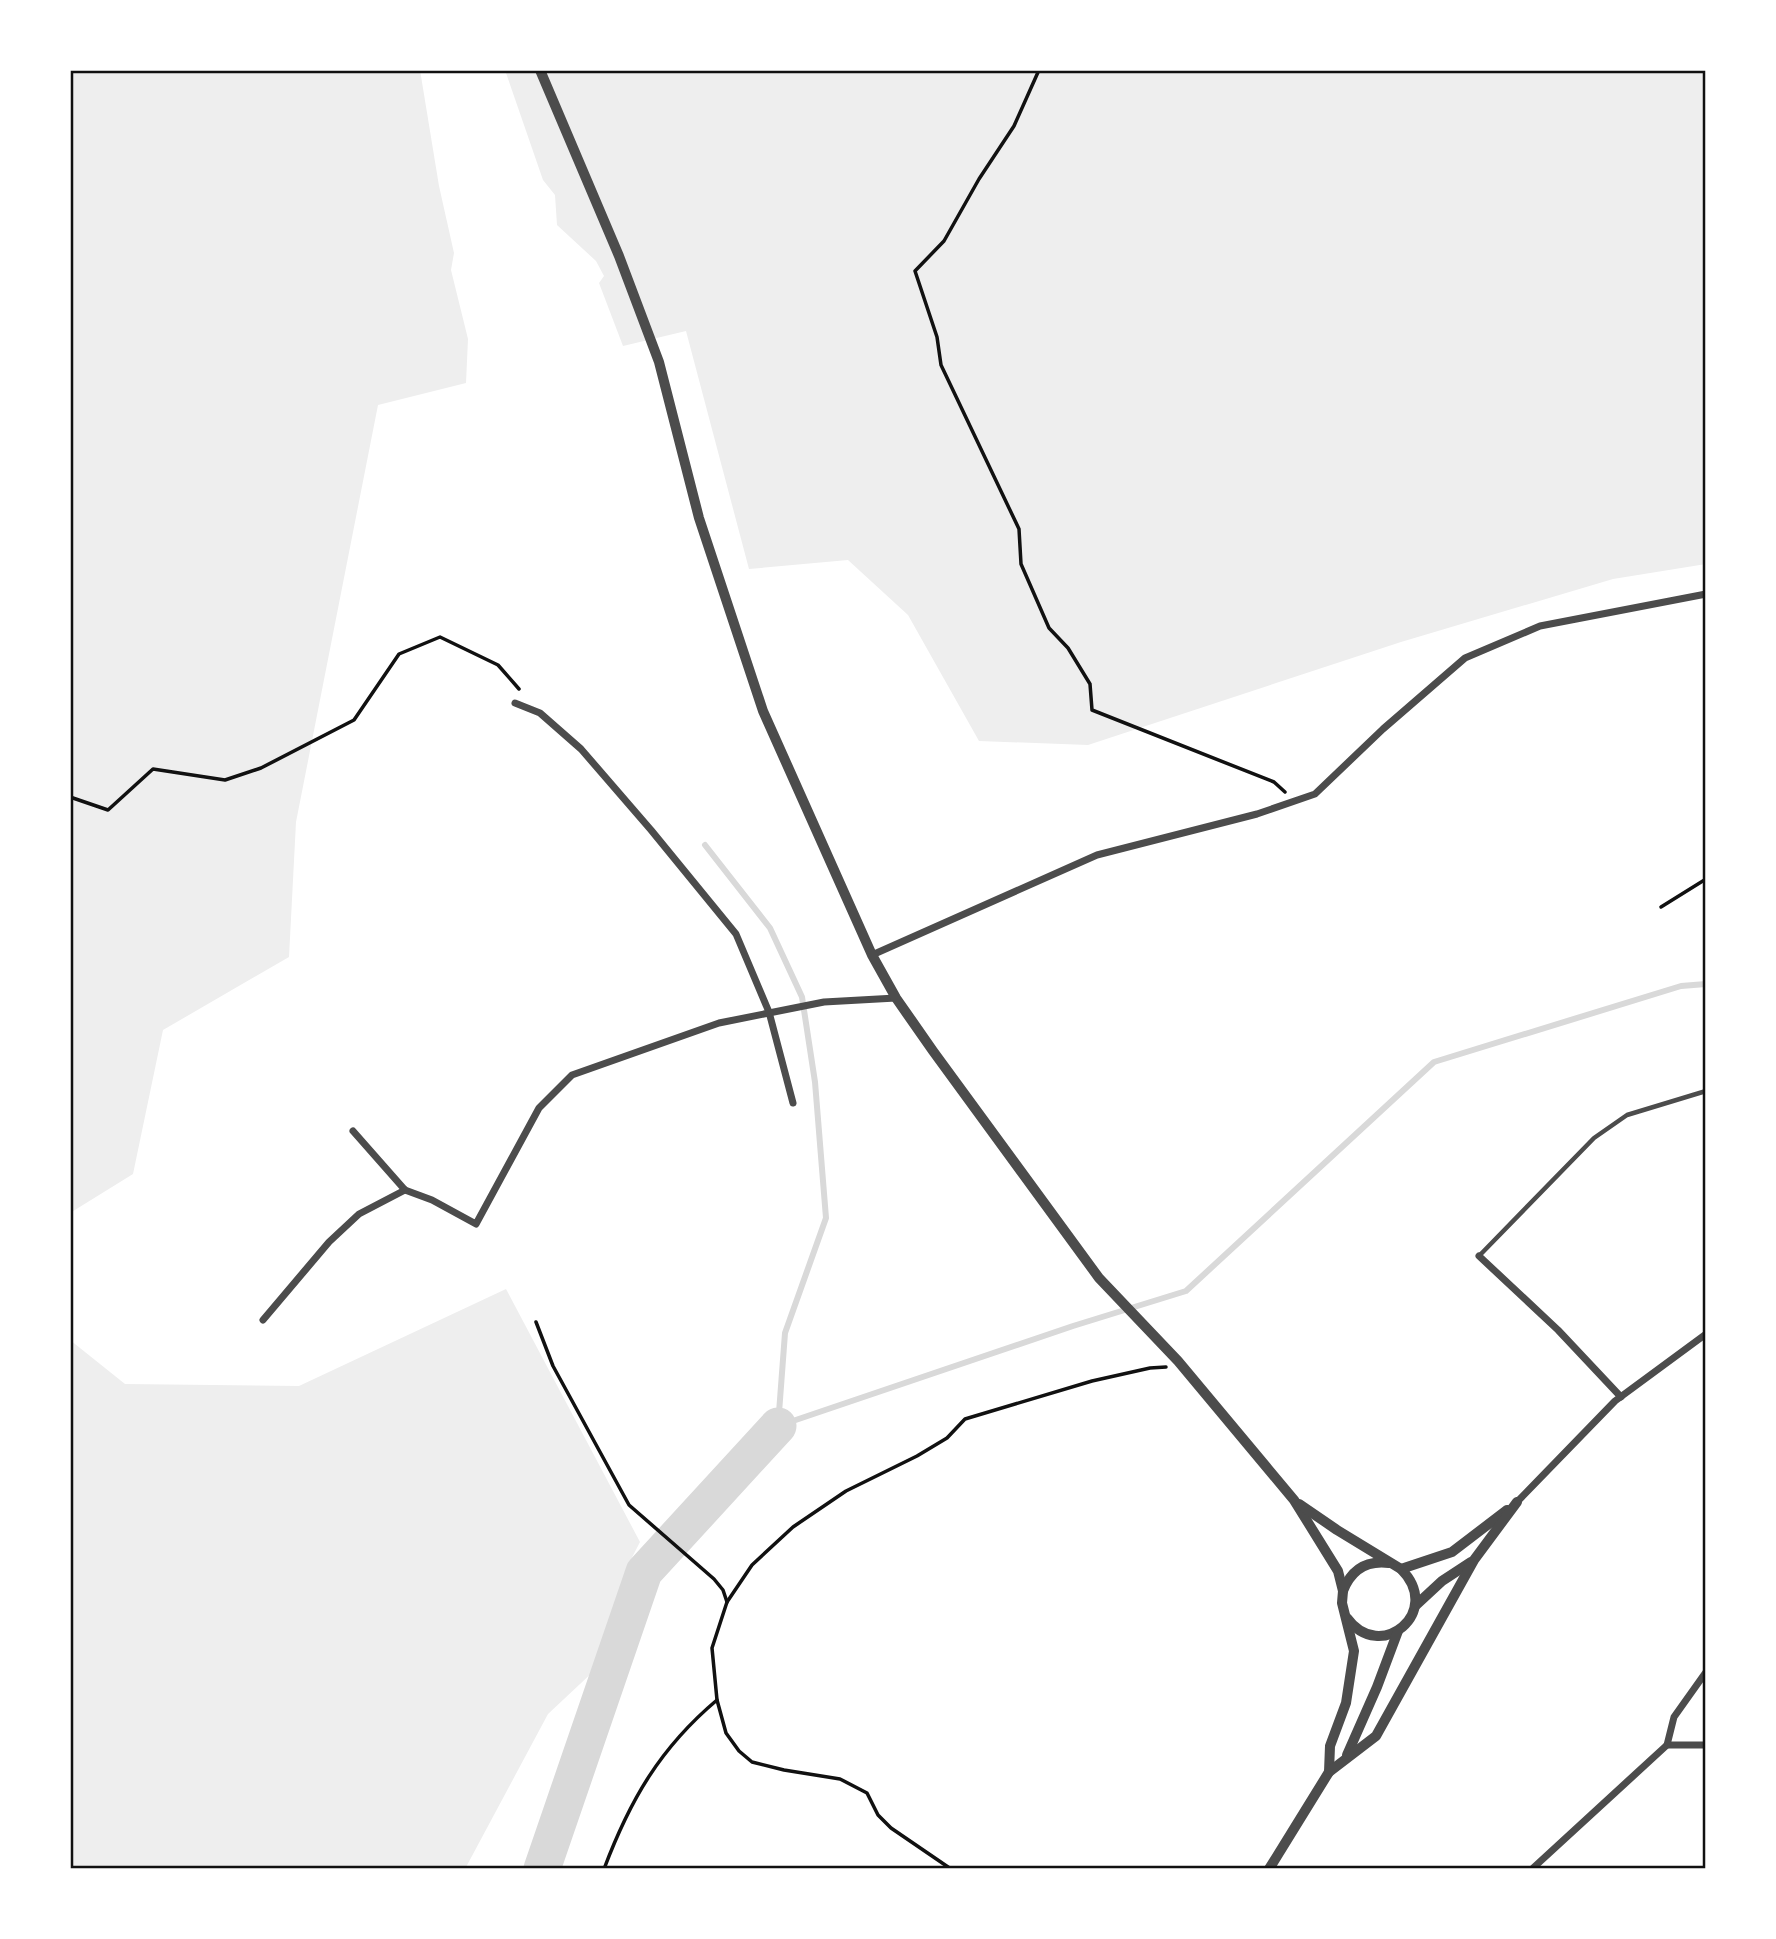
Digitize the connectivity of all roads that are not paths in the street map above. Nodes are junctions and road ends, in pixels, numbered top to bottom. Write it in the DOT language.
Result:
graph roads {
  1 [pos="540,70"];
  2 [pos="1706,594"];
  3 [pos="515,703"];
  4 [pos="872,955"];
  5 [pos="896,998"];
  6 [pos="769,1013"];
  7 [pos="1706,1091"];
  8 [pos="793,1103"];
  9 [pos="353,1131"];
  10 [pos="404,1190"];
  11 [pos="1479,1256"];
  12 [pos="263,1320"];
  13 [pos="1706,1334"];
  14 [pos="1621,1397"];
  15 [pos="1294,1500"];
  16 [pos="1517,1502"];
  17 [pos="1474,1560"];
  18 [pos="1390,1564"];
  19 [pos="1401,1569"];
  20 [pos="1343,1591"];
  21 [pos="1415,1606"];
  22 [pos="1345,1615"];
  23 [pos="1398,1631"];
  24 [pos="1706,1672"];
  25 [pos="1667,1745"];
  26 [pos="1706,1745"];
  27 [pos="1345,1758"];
  28 [pos="1329,1772"];
  29 [pos="1269,1869"];
  30 [pos="1532,1869"];
  1 -- 4 [label="street"];
  2 -- 4 [label="street"];
  3 -- 6 [label="street"];
  4 -- 5 [label="street"];
  5 -- 6 [label="street"];
  5 -- 15 [label="street"];
  6 -- 8 [label="street"];
  6 -- 10 [label="street"];
  7 -- 11 [label="lane"];
  9 -- 10 [label="street"];
  10 -- 12 [label="street"];
  11 -- 14 [label="street"];
  13 -- 14 [label="street"];
  14 -- 16 [label="street"];
  15 -- 18 [label="street"];
  15 -- 20 [label="street"];
  16 -- 17 [label="street"];
  16 -- 19 [label="street"];
  17 -- 21 [label="street"];
  17 -- 27 [label="street"];
  18 -- 19 [label="street"];
  18 -- 20 [label="street"];
  19 -- 21 [label="street"];
  20 -- 22 [label="street"];
  21 -- 23 [label="street"];
  22 -- 23 [label="street"];
  22 -- 28 [label="street"];
  23 -- 27 [label="street"];
  24 -- 25 [label="street"];
  25 -- 26 [label="street"];
  25 -- 30 [label="street"];
  27 -- 28 [label="street"];
  28 -- 29 [label="street"];
}
